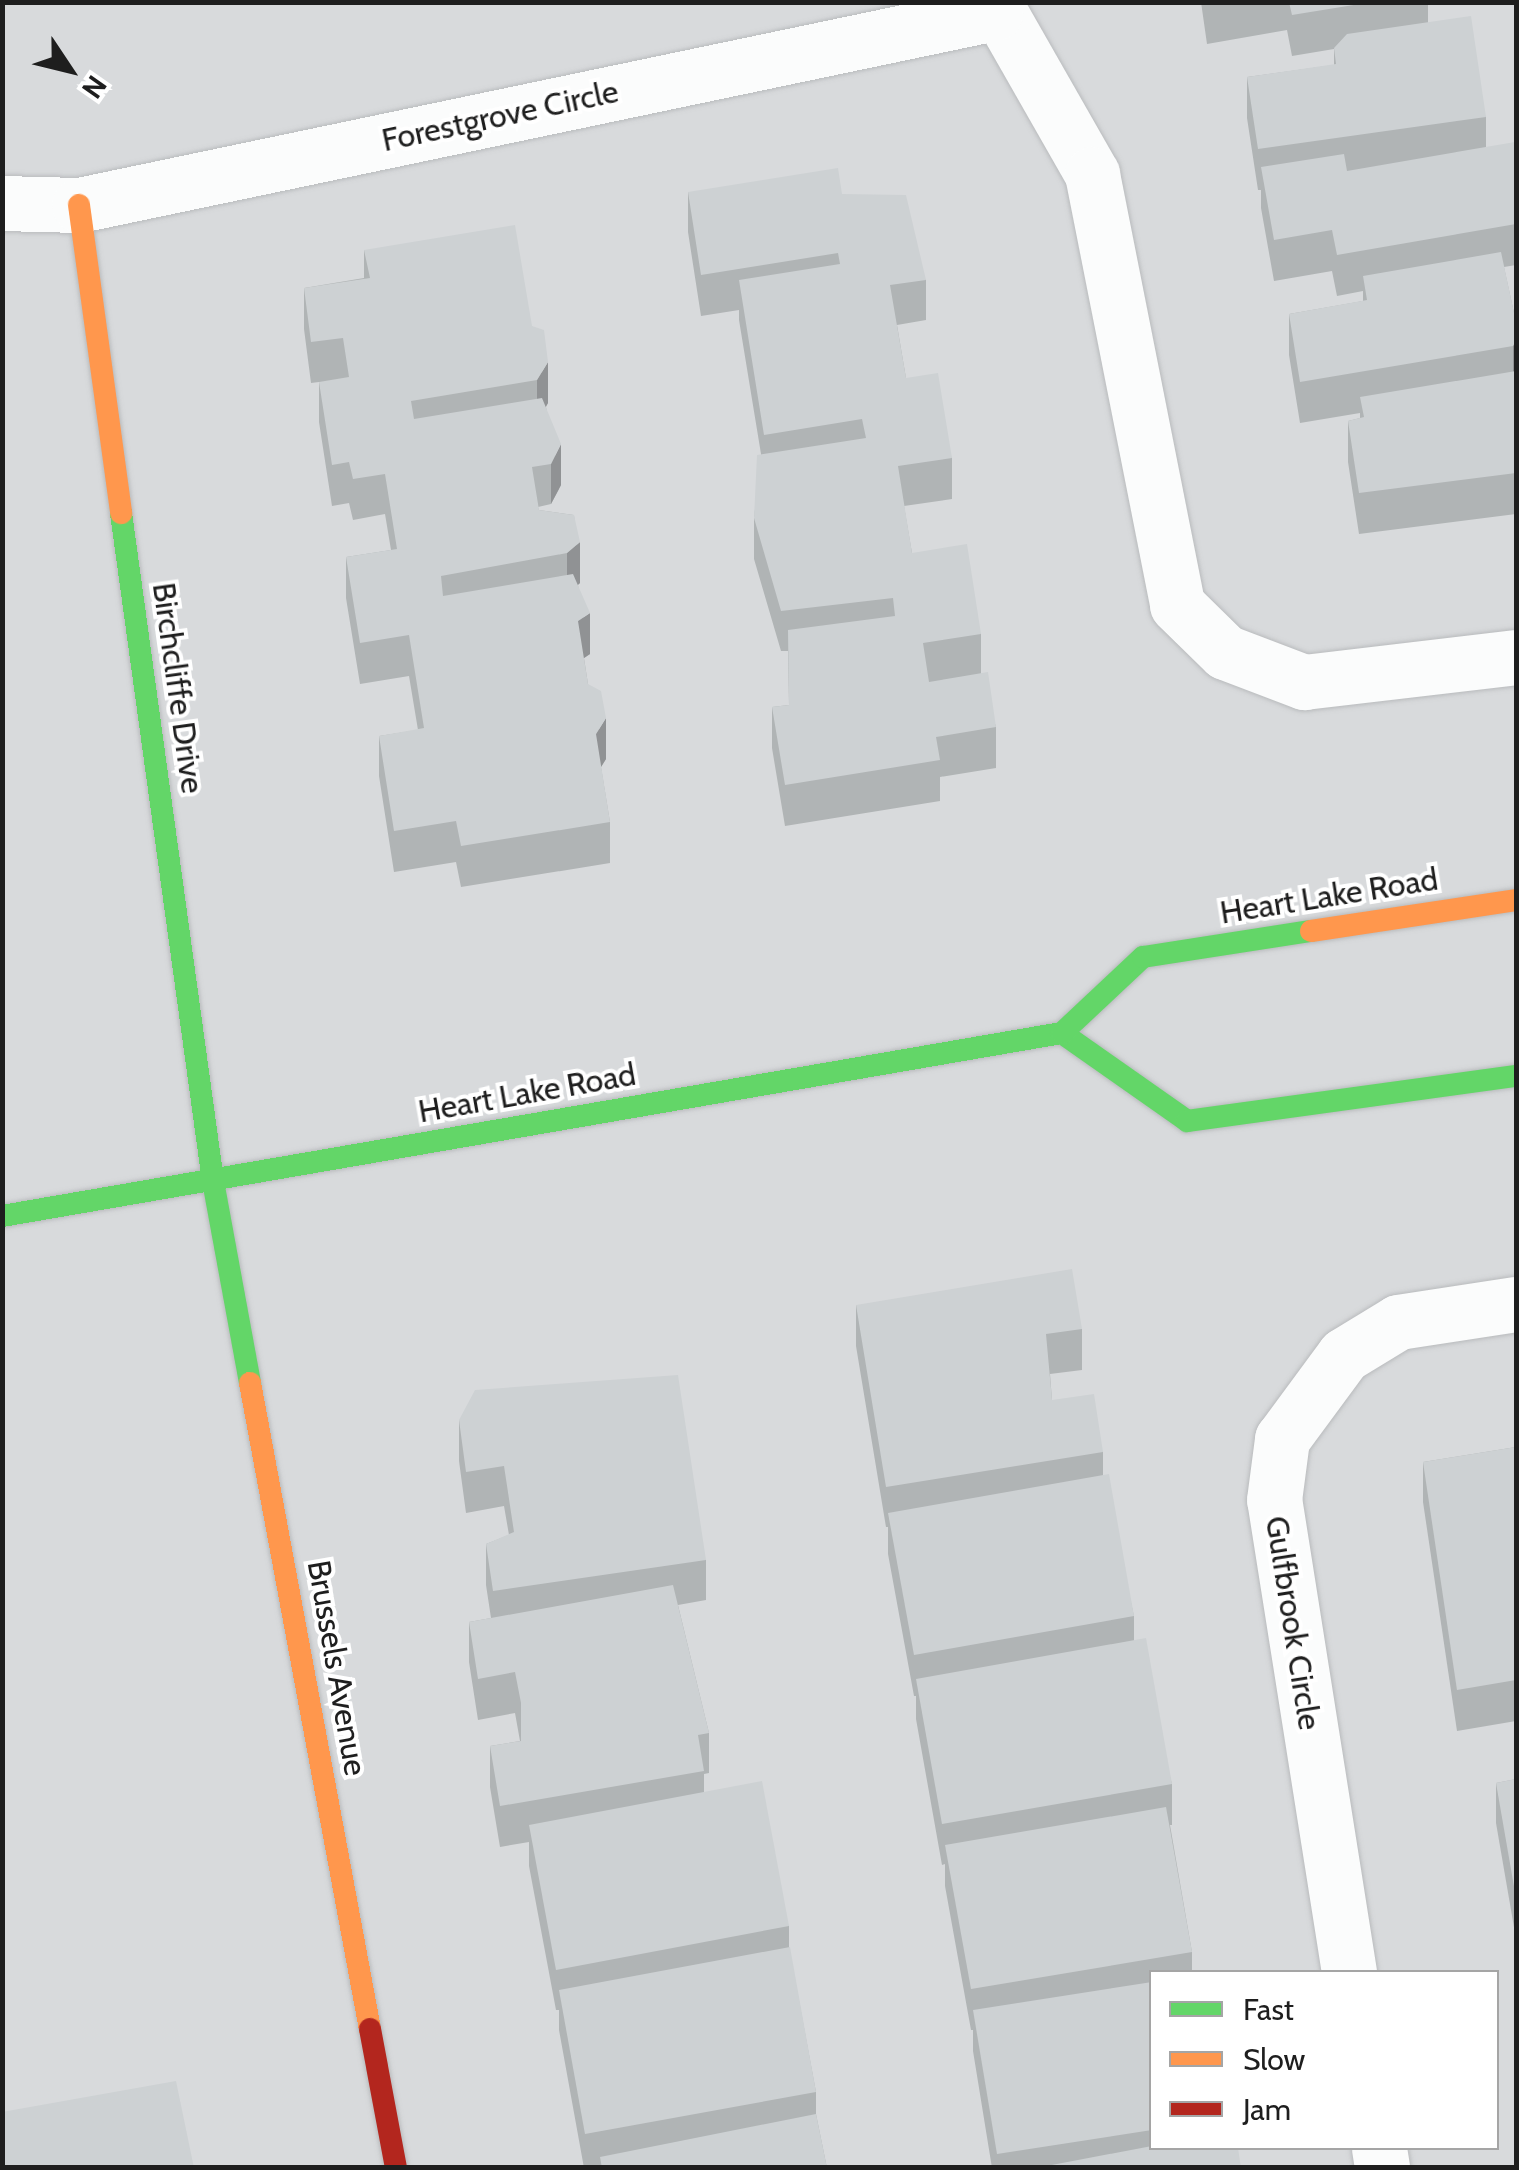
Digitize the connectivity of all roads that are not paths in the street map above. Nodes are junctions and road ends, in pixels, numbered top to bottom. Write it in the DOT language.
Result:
graph roads {
  1 [pos="995,8"];
  2 [pos="2,203"];
  3 [pos="79,205"];
  4 [pos="1516,657"];
  5 [pos="1516,900"];
  6 [pos="1062,1033"];
  7 [pos="1516,1076"];
  8 [pos="213,1181"];
  9 [pos="2,1216"];
  10 [pos="1516,1304"];
  11 [pos="1349,1970"];
  12 [pos="396,2168"];
  1 -- 3 [label="street, Forestgrove Circle"];
  1 -- 4 [label="street, Forestgrove Circle"];
  2 -- 3 [label="street, Forestgrove Circle"];
  3 -- 8 [label="street, Birchcliffe Drive"];
  5 -- 6 [label="street, Heart Lake Road"];
  6 -- 7 [label="street"];
  6 -- 8 [label="street, Heart Lake Road"];
  8 -- 9 [label="street, Heart Lake Road"];
  8 -- 12 [label="street, Brussels Avenue"];
  10 -- 11 [label="street, Gulfbrook Circle"];
}
